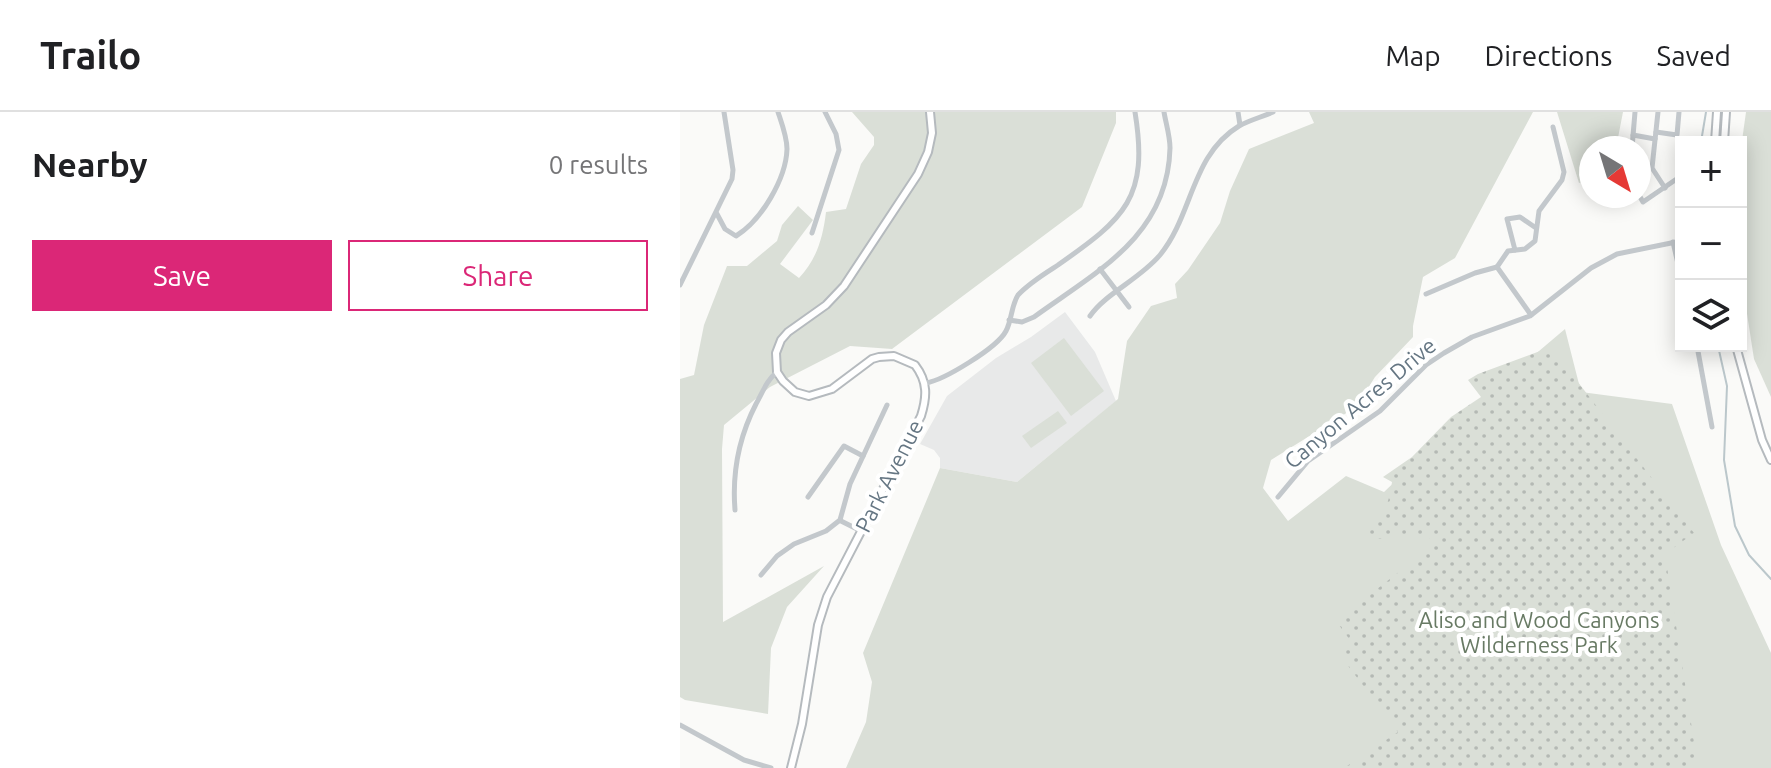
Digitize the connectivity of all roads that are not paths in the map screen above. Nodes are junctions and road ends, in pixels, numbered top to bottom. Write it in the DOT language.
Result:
graph roads {
  1 [pos="724,112"];
  2 [pos="778,112"];
  3 [pos="825,112"];
  4 [pos="930,112"];
  5 [pos="1135,112"];
  6 [pos="1164,112"];
  7 [pos="1238,112"];
  8 [pos="1273,112"];
  9 [pos="1635,112"];
  10 [pos="1658,112"];
  11 [pos="1679,112"];
  12 [pos="1717,112"];
  13 [pos="1726,112"];
  14 [pos="1240,125"];
  15 [pos="1553,127"];
  16 [pos="1633,135"];
  17 [pos="1656,136"];
  18 [pos="1715,136"];
  19 [pos="1724,136"];
  20 [pos="1675,180"];
  21 [pos="1665,188"];
  22 [pos="1651,197"];
  23 [pos="717,214"];
  24 [pos="1536,230"];
  25 [pos="812,233"];
  26 [pos="1673,242"];
  27 [pos="1515,251"];
  28 [pos="1675,251"];
  29 [pos="1497,267"];
  30 [pos="1100,269"];
  31 [pos="680,285"];
  32 [pos="1118,292"];
  33 [pos="1426,294"];
  34 [pos="1129,307"];
  35 [pos="1090,316"];
  36 [pos="1531,316"];
  37 [pos="1009,320"];
  38 [pos="1698,352"];
  39 [pos="1738,352"];
  40 [pos="777,372"];
  41 [pos="926,383"];
  42 [pos="887,405"];
  43 [pos="1712,427"];
  44 [pos="863,456"];
  45 [pos="1771,460"];
  46 [pos="808,497"];
  47 [pos="1278,497"];
  48 [pos="735,510"];
  49 [pos="840,520"];
  50 [pos="861,531"];
  51 [pos="761,575"];
  52 [pos="680,725"];
  53 [pos="771,768"];
  54 [pos="791,768"];
  1 -- 23 [label="street"];
  2 -- 23 [label="street"];
  3 -- 25 [label="street"];
  4 -- 40 [label="main road"];
  5 -- 37 [label="street"];
  6 -- 30 [label="street"];
  7 -- 14 [label="street"];
  8 -- 14 [label="street"];
  9 -- 16 [label="street"];
  10 -- 17 [label="street"];
  11 -- 17 [label="street"];
  12 -- 18 [label="main road"];
  13 -- 19 [label="main road"];
  14 -- 32 [label="street"];
  15 -- 24 [label="street"];
  16 -- 17 [label="street"];
  17 -- 21 [label="street"];
  20 -- 21 [label="street"];
  21 -- 22 [label="street"];
  23 -- 31 [label="street"];
  24 -- 27 [label="street"];
  24 -- 27 [label="street"];
  26 -- 28 [label="street"];
  26 -- 36 [label="street, Canyon Acres Drive"];
  27 -- 29 [label="street"];
  29 -- 33 [label="street"];
  29 -- 36 [label="street"];
  30 -- 32 [label="street"];
  30 -- 37 [label="street"];
  32 -- 34 [label="street"];
  32 -- 35 [label="street"];
  36 -- 47 [label="street, Canyon Acres Drive"];
  37 -- 41 [label="street"];
  38 -- 43 [label="street"];
  39 -- 45 [label="main road"];
  40 -- 41 [label="main road"];
  40 -- 48 [label="street"];
  41 -- 50 [label="main road, Park Avenue"];
  42 -- 44 [label="street"];
  44 -- 46 [label="street"];
  44 -- 49 [label="street"];
  49 -- 50 [label="street"];
  49 -- 51 [label="street"];
  50 -- 54 [label="main road, Park Avenue"];
  52 -- 53 [label="street"];
}
